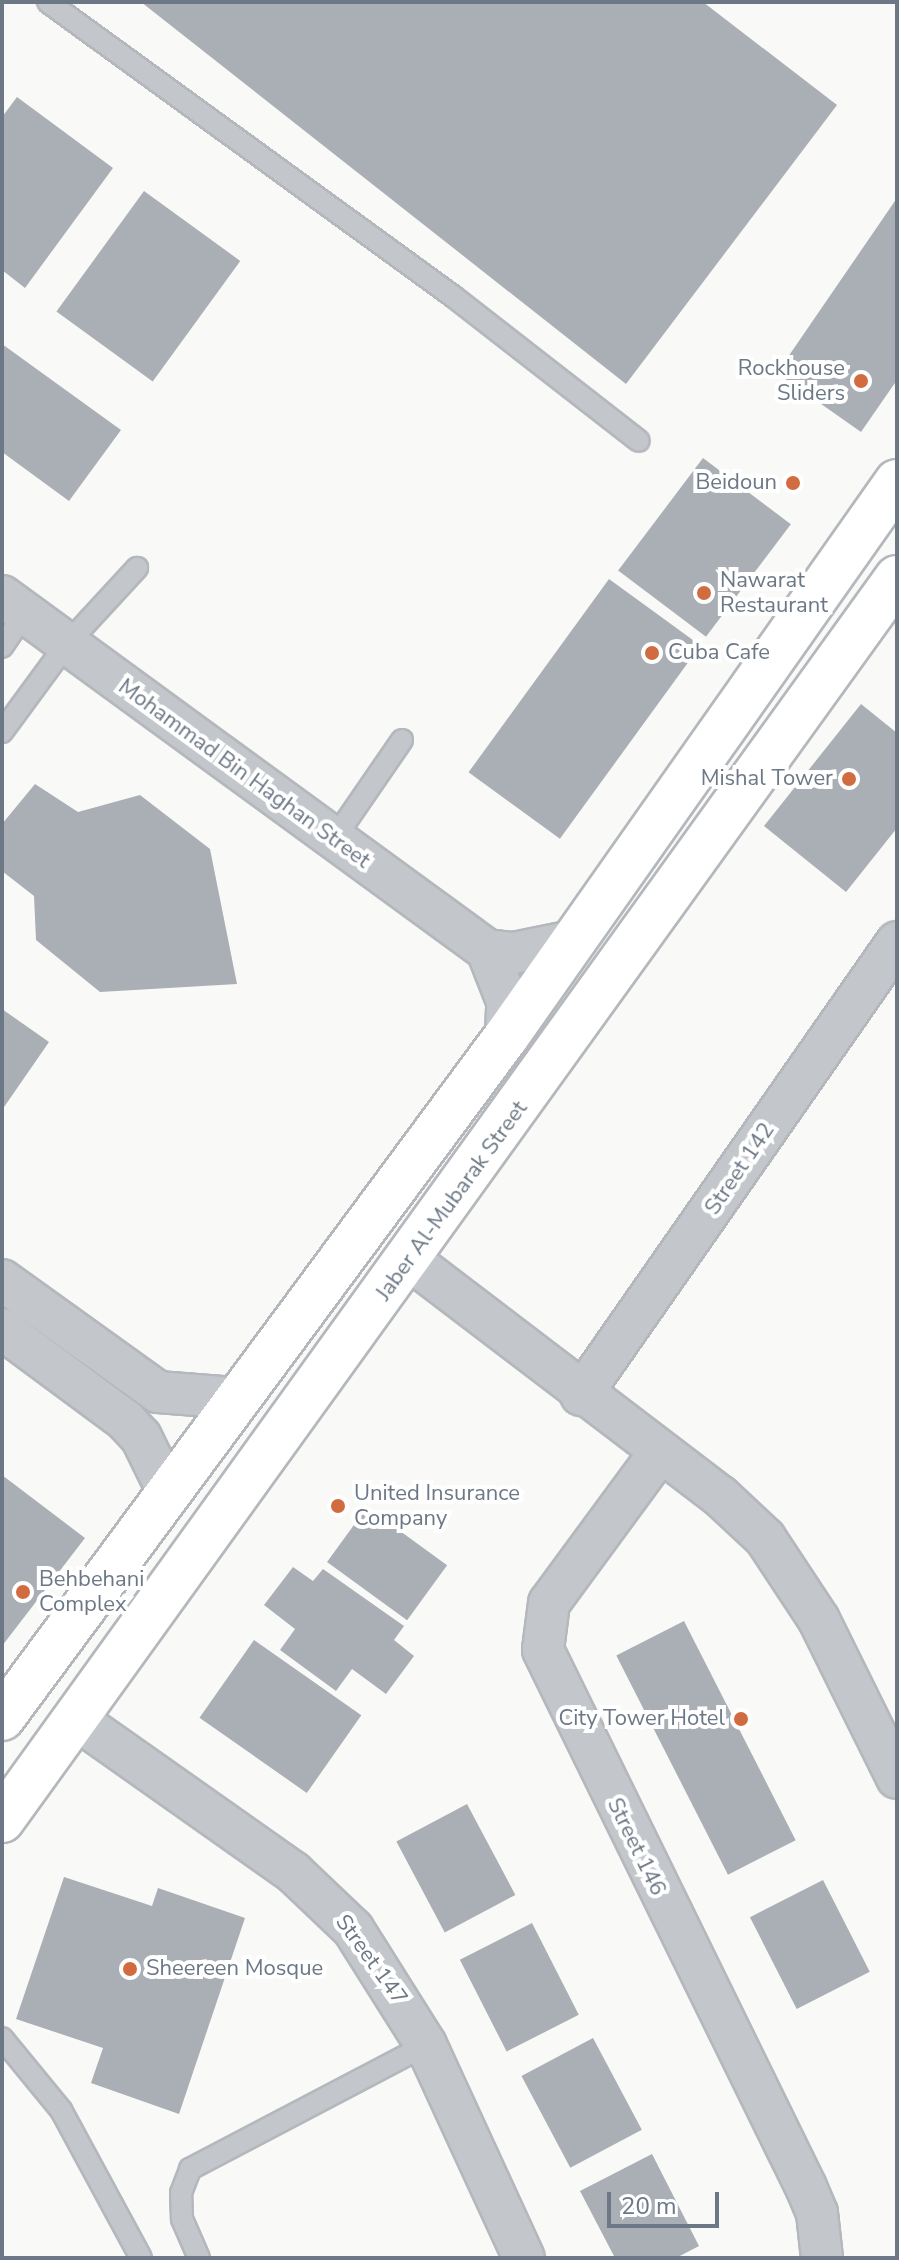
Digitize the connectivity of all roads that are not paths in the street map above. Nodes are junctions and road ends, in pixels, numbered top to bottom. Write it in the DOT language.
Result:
graph roads {
  1 [pos="48,2"];
  2 [pos="639,441"];
  3 [pos="897,482"];
  4 [pos="137,568"];
  5 [pos="897,578"];
  6 [pos="14,605"];
  7 [pos="66,645"];
  8 [pos="2,647"];
  9 [pos="2,732"];
  10 [pos="402,740"];
  11 [pos="334,839"];
  12 [pos="572,941"];
  13 [pos="897,942"];
  14 [pos="487,950"];
  15 [pos="506,1037"];
  16 [pos="410,1260"];
  17 [pos="2,1280"];
  18 [pos="2,1329"];
  19 [pos="581,1395"];
  20 [pos="235,1398"];
  21 [pos="660,1452"];
  22 [pos="168,1492"];
  23 [pos="2,1718"];
  24 [pos="76,1719"];
  25 [pos="897,1778"];
  26 [pos="2,1820"];
  27 [pos="2,2038"];
  28 [pos="426,2045"];
  29 [pos="141,2258"];
  30 [pos="199,2258"];
  31 [pos="524,2258"];
  32 [pos="822,2258"];
  1 -- 2 [label="lane"];
  3 -- 12 [label="main road"];
  4 -- 7 [label="lane"];
  5 -- 16 [label="main road, Jaber Al-Mubarak Street"];
  6 -- 7 [label="street, Mohammad Bin Haghan Street"];
  6 -- 8 [label="lane"];
  7 -- 9 [label="lane"];
  7 -- 11 [label="street, Mohammad Bin Haghan Street"];
  10 -- 11 [label="lane"];
  11 -- 14 [label="street, Mohammad Bin Haghan Street"];
  12 -- 14 [label="street"];
  12 -- 15 [label="main road"];
  13 -- 19 [label="street, Street 142"];
  14 -- 15 [label="street"];
  15 -- 20 [label="main road"];
  16 -- 19 [label="street"];
  16 -- 24 [label="main road, Jaber Al-Mubarak Street"];
  17 -- 20 [label="street"];
  18 -- 22 [label="street"];
  19 -- 21 [label="street"];
  20 -- 22 [label="main road"];
  21 -- 25 [label="street"];
  21 -- 32 [label="street, Street 146"];
  22 -- 23 [label="main road"];
  24 -- 26 [label="main road, Jaber Al-Mubarak Street"];
  24 -- 28 [label="street, Street 147"];
  27 -- 29 [label="lane"];
  28 -- 30 [label="lane"];
  28 -- 31 [label="street, Street 147"];
}
